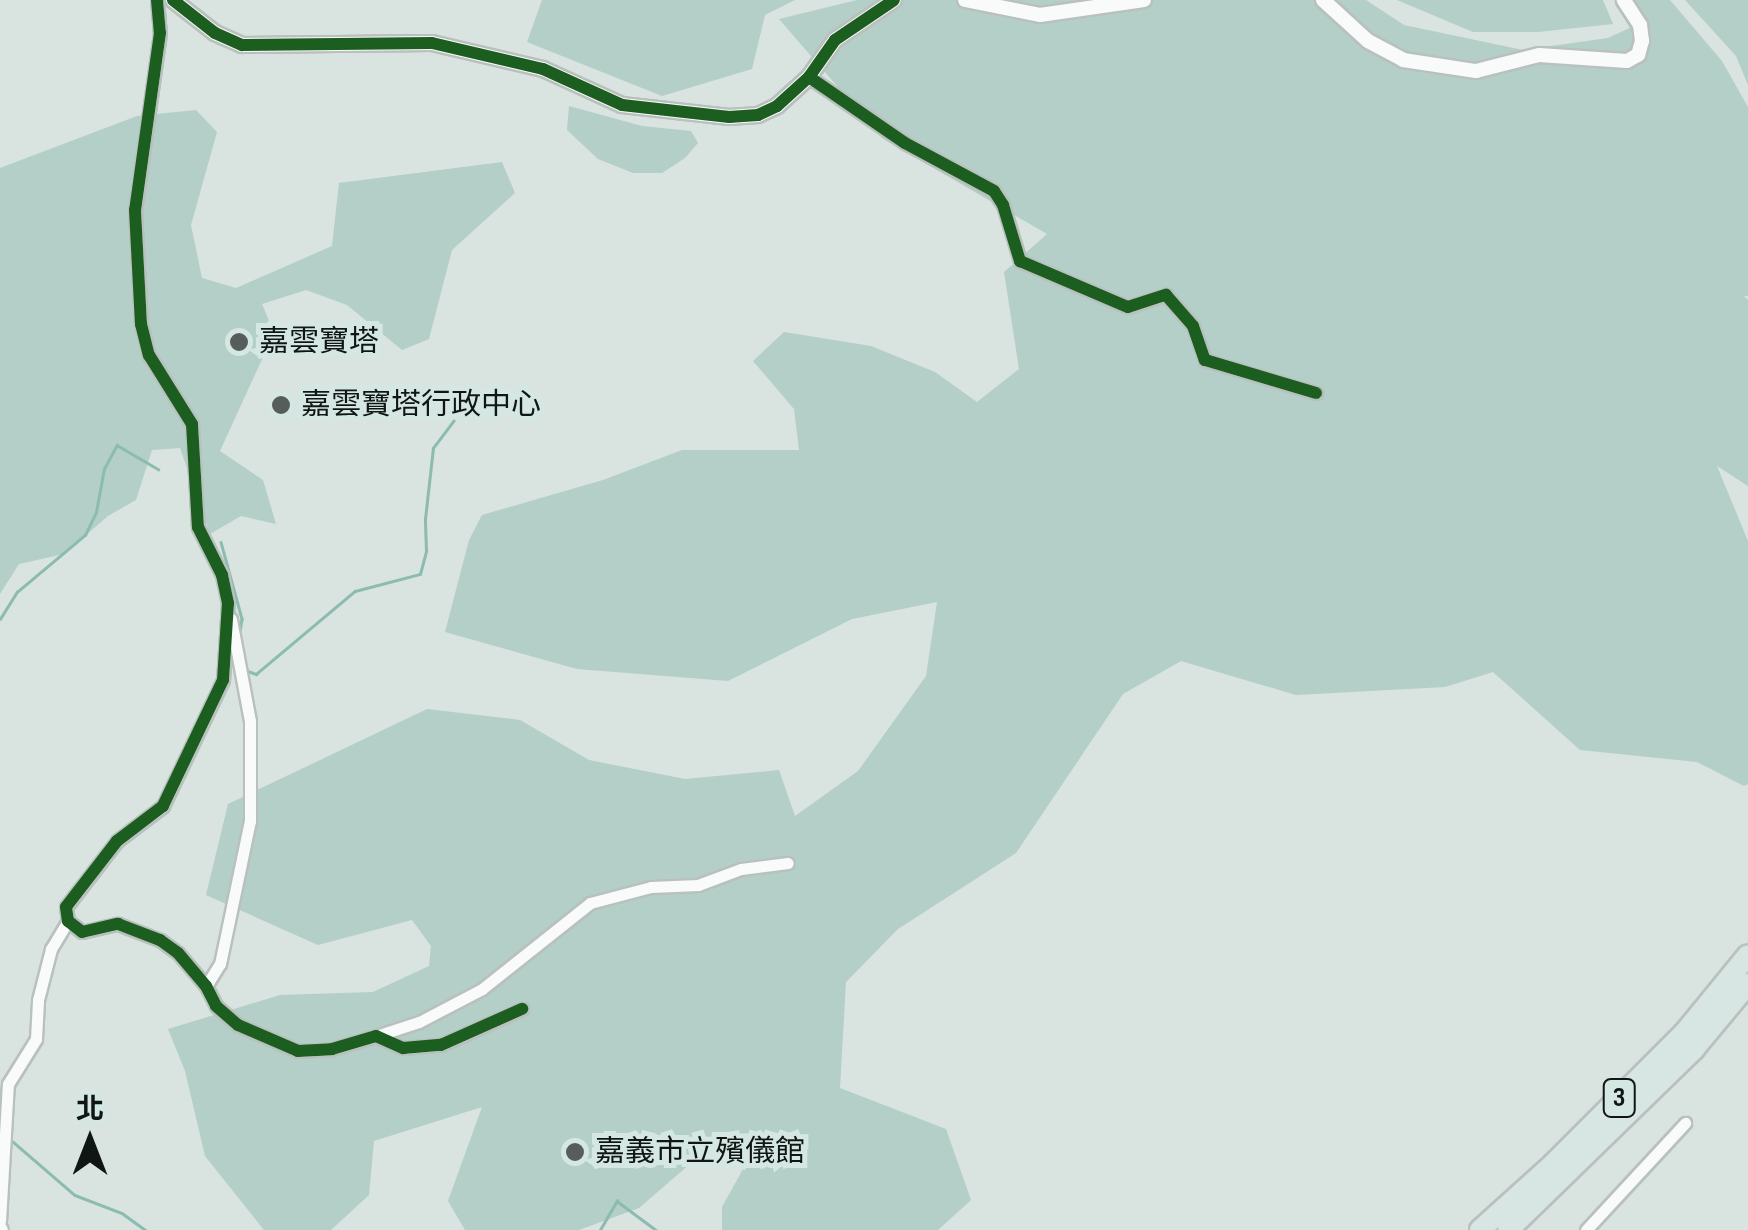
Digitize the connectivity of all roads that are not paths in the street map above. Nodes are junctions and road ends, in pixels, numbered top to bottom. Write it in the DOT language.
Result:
graph roads {
  1 [pos="157,0"];
  2 [pos="173,0"];
  3 [pos="894,0"];
  4 [pos="966,0"];
  5 [pos="1144,0"];
  6 [pos="1323,0"];
  7 [pos="1624,0"];
  8 [pos="809,76"];
  9 [pos="1316,393"];
  10 [pos="228,603"];
  11 [pos="788,862"];
  12 [pos="68,921"];
  13 [pos="1748,955"];
  14 [pos="1748,984"];
  15 [pos="206,986"];
  16 [pos="522,1010"];
  17 [pos="376,1036"];
  18 [pos="1684,1122"];
  19 [pos="0,1221"];
  20 [pos="1480,1230"];
  21 [pos="1508,1230"];
  22 [pos="1586,1230"];
  1 -- 10 [label="street"];
  2 -- 8 [label="street"];
  3 -- 8 [label="street"];
  4 -- 5 [label="street"];
  6 -- 7 [label="street"];
  8 -- 9 [label="street"];
  10 -- 12 [label="street"];
  10 -- 15 [label="street"];
  11 -- 17 [label="street"];
  12 -- 15 [label="street"];
  12 -- 19 [label="street"];
  13 -- 20 [label="highway, 3"];
  14 -- 21 [label="highway, 3"];
  15 -- 17 [label="street"];
  16 -- 17 [label="street"];
  18 -- 22 [label="street"];
}
